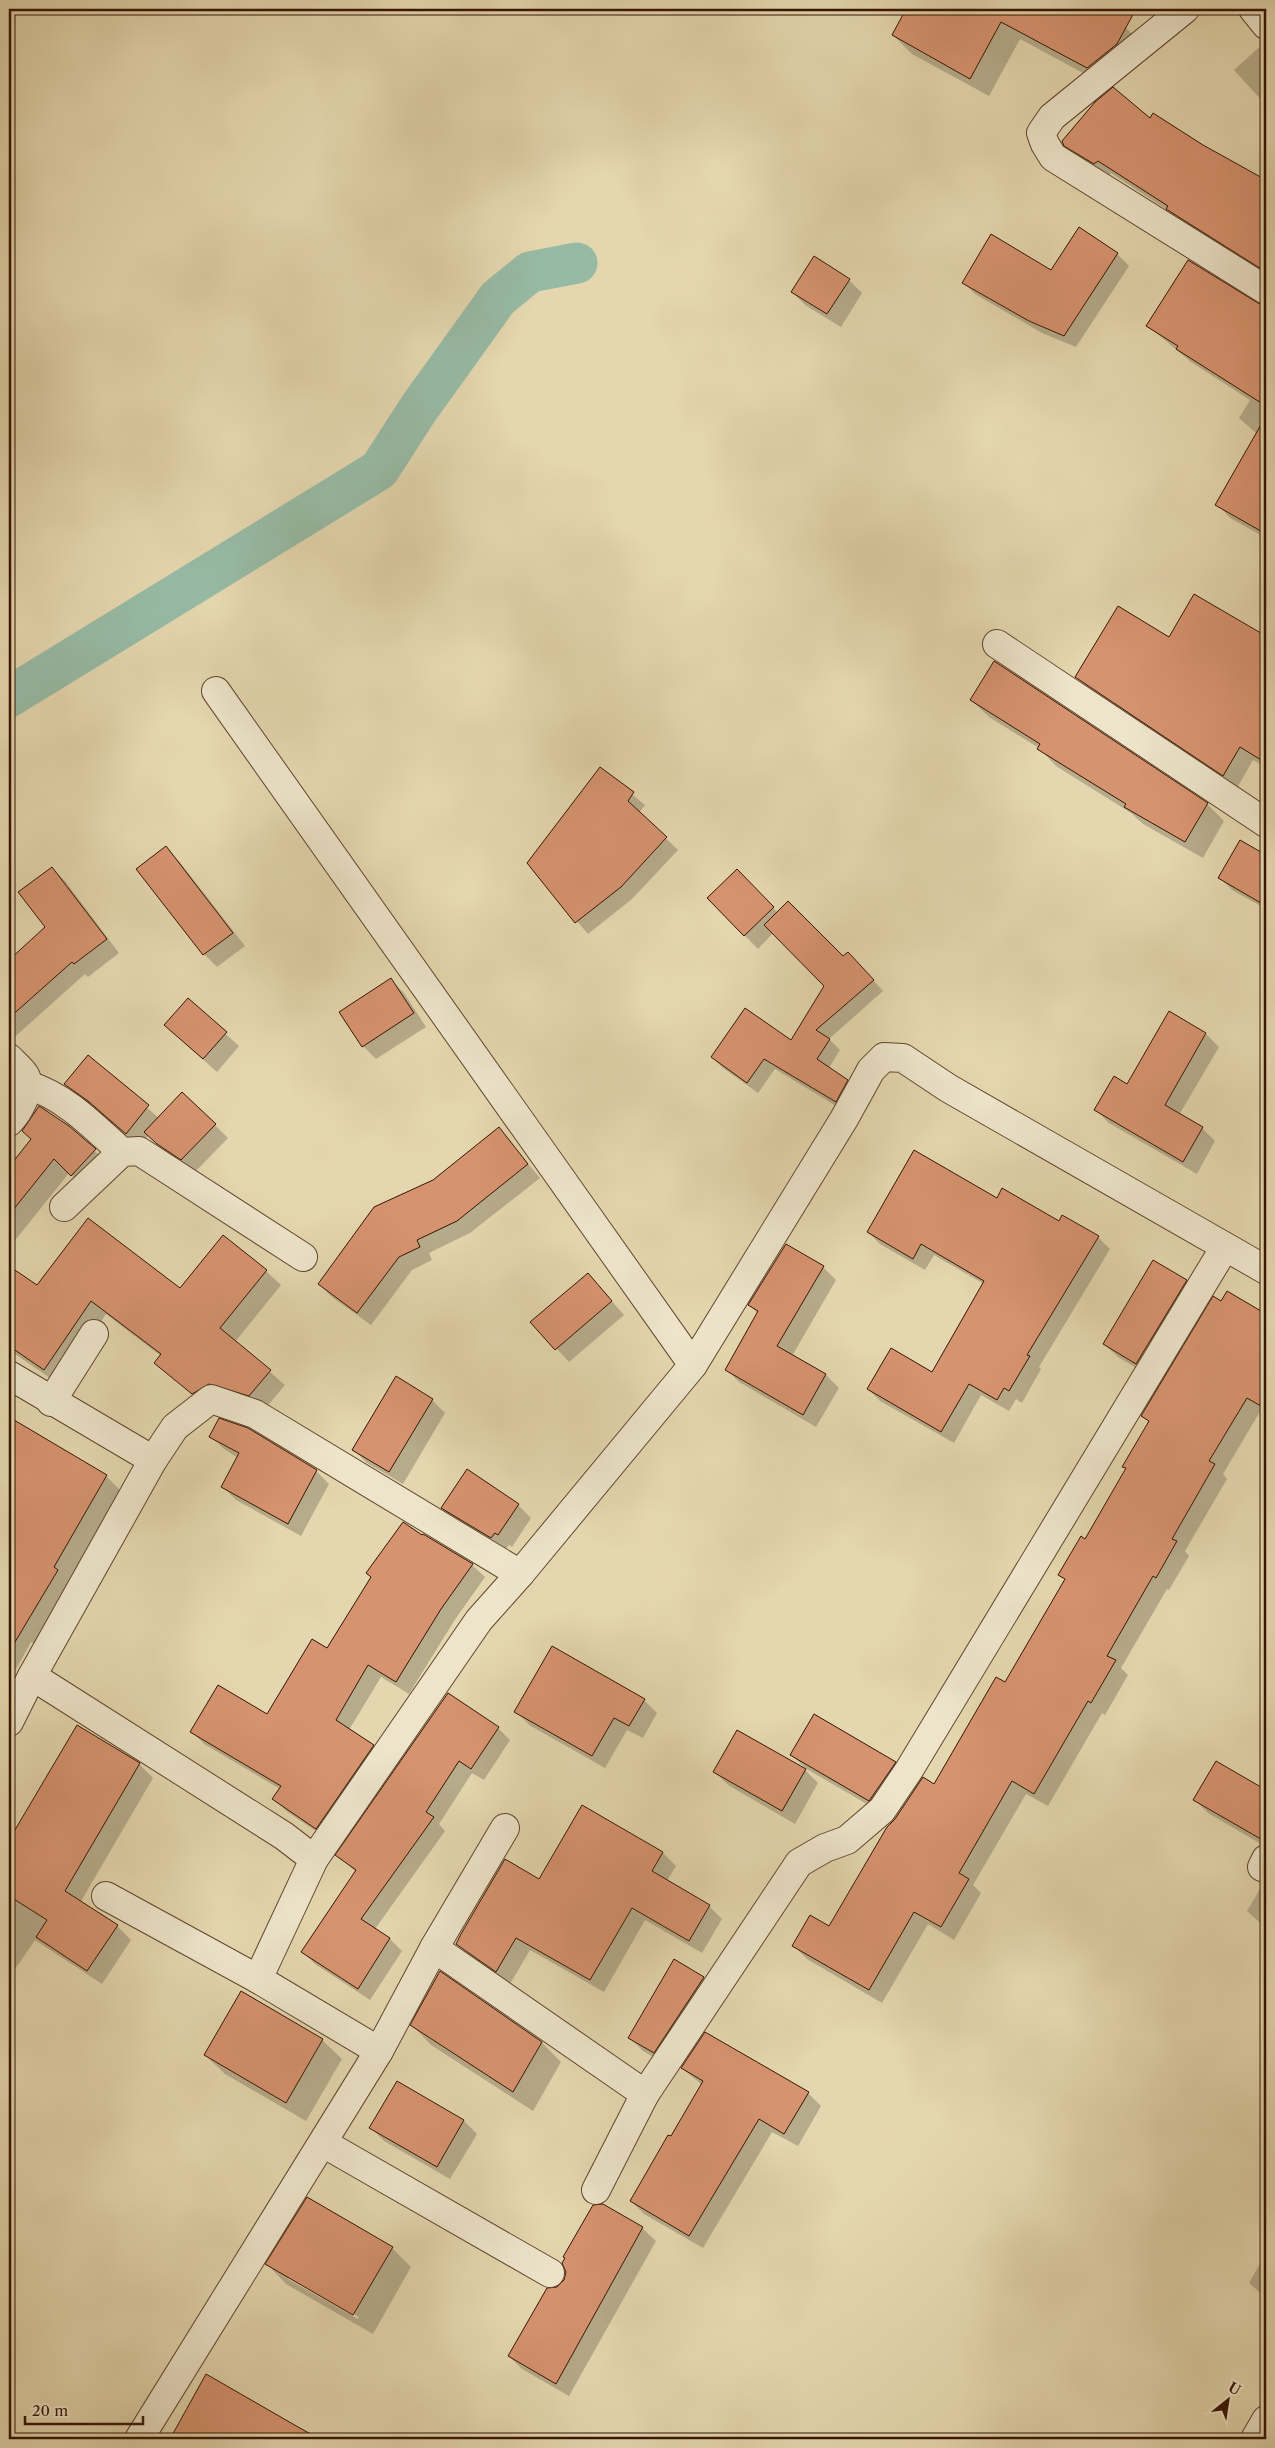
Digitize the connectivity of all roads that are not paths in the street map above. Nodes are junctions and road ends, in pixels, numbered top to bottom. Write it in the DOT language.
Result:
graph roads {
  1 [pos="1185,9"];
  2 [pos="1252,9"];
  3 [pos="1266,26"];
  4 [pos="1266,290"];
  5 [pos="997,644"];
  6 [pos="216,691"];
  7 [pos="1266,823"];
  8 [pos="9,1058"];
  9 [pos="28,1085"];
  10 [pos="9,1122"];
  11 [pos="122,1152"];
  12 [pos="64,1207"];
  13 [pos="1226,1248"];
  14 [pos="303,1257"];
  15 [pos="1266,1270"];
  16 [pos="94,1334"];
  17 [pos="692,1365"];
  18 [pos="9,1375"];
  19 [pos="52,1402"];
  20 [pos="153,1460"];
  21 [pos="520,1574"];
  22 [pos="32,1676"];
  23 [pos="9,1722"];
  24 [pos="505,1828"];
  25 [pos="314,1859"];
  26 [pos="106,1896"];
  27 [pos="434,1948"];
  28 [pos="258,1979"];
  29 [pos="379,2051"];
  30 [pos="645,2094"];
  31 [pos="323,2142"];
  32 [pos="596,2190"];
  33 [pos="550,2273"];
  34 [pos="1266,2420"];
  35 [pos="139,2439"];
  36 [pos="1255,2439"];
  1 -- 4 [label="street"];
  2 -- 3 [label="street"];
  5 -- 7 [label="street"];
  6 -- 17 [label="street"];
  8 -- 9 [label="street"];
  9 -- 10 [label="street"];
  9 -- 11 [label="street"];
  11 -- 12 [label="street"];
  11 -- 14 [label="street"];
  13 -- 15 [label="street"];
  13 -- 17 [label="street"];
  13 -- 30 [label="street"];
  16 -- 19 [label="street"];
  17 -- 21 [label="street"];
  18 -- 19 [label="street"];
  19 -- 20 [label="street"];
  20 -- 21 [label="street"];
  20 -- 22 [label="street"];
  21 -- 25 [label="street"];
  22 -- 23 [label="street"];
  22 -- 25 [label="street"];
  24 -- 27 [label="street"];
  25 -- 28 [label="street"];
  26 -- 28 [label="street"];
  27 -- 29 [label="street"];
  27 -- 30 [label="street"];
  28 -- 29 [label="street"];
  29 -- 31 [label="street"];
  30 -- 32 [label="street"];
  31 -- 33 [label="street"];
  31 -- 35 [label="street"];
  34 -- 36 [label="street"];
}
